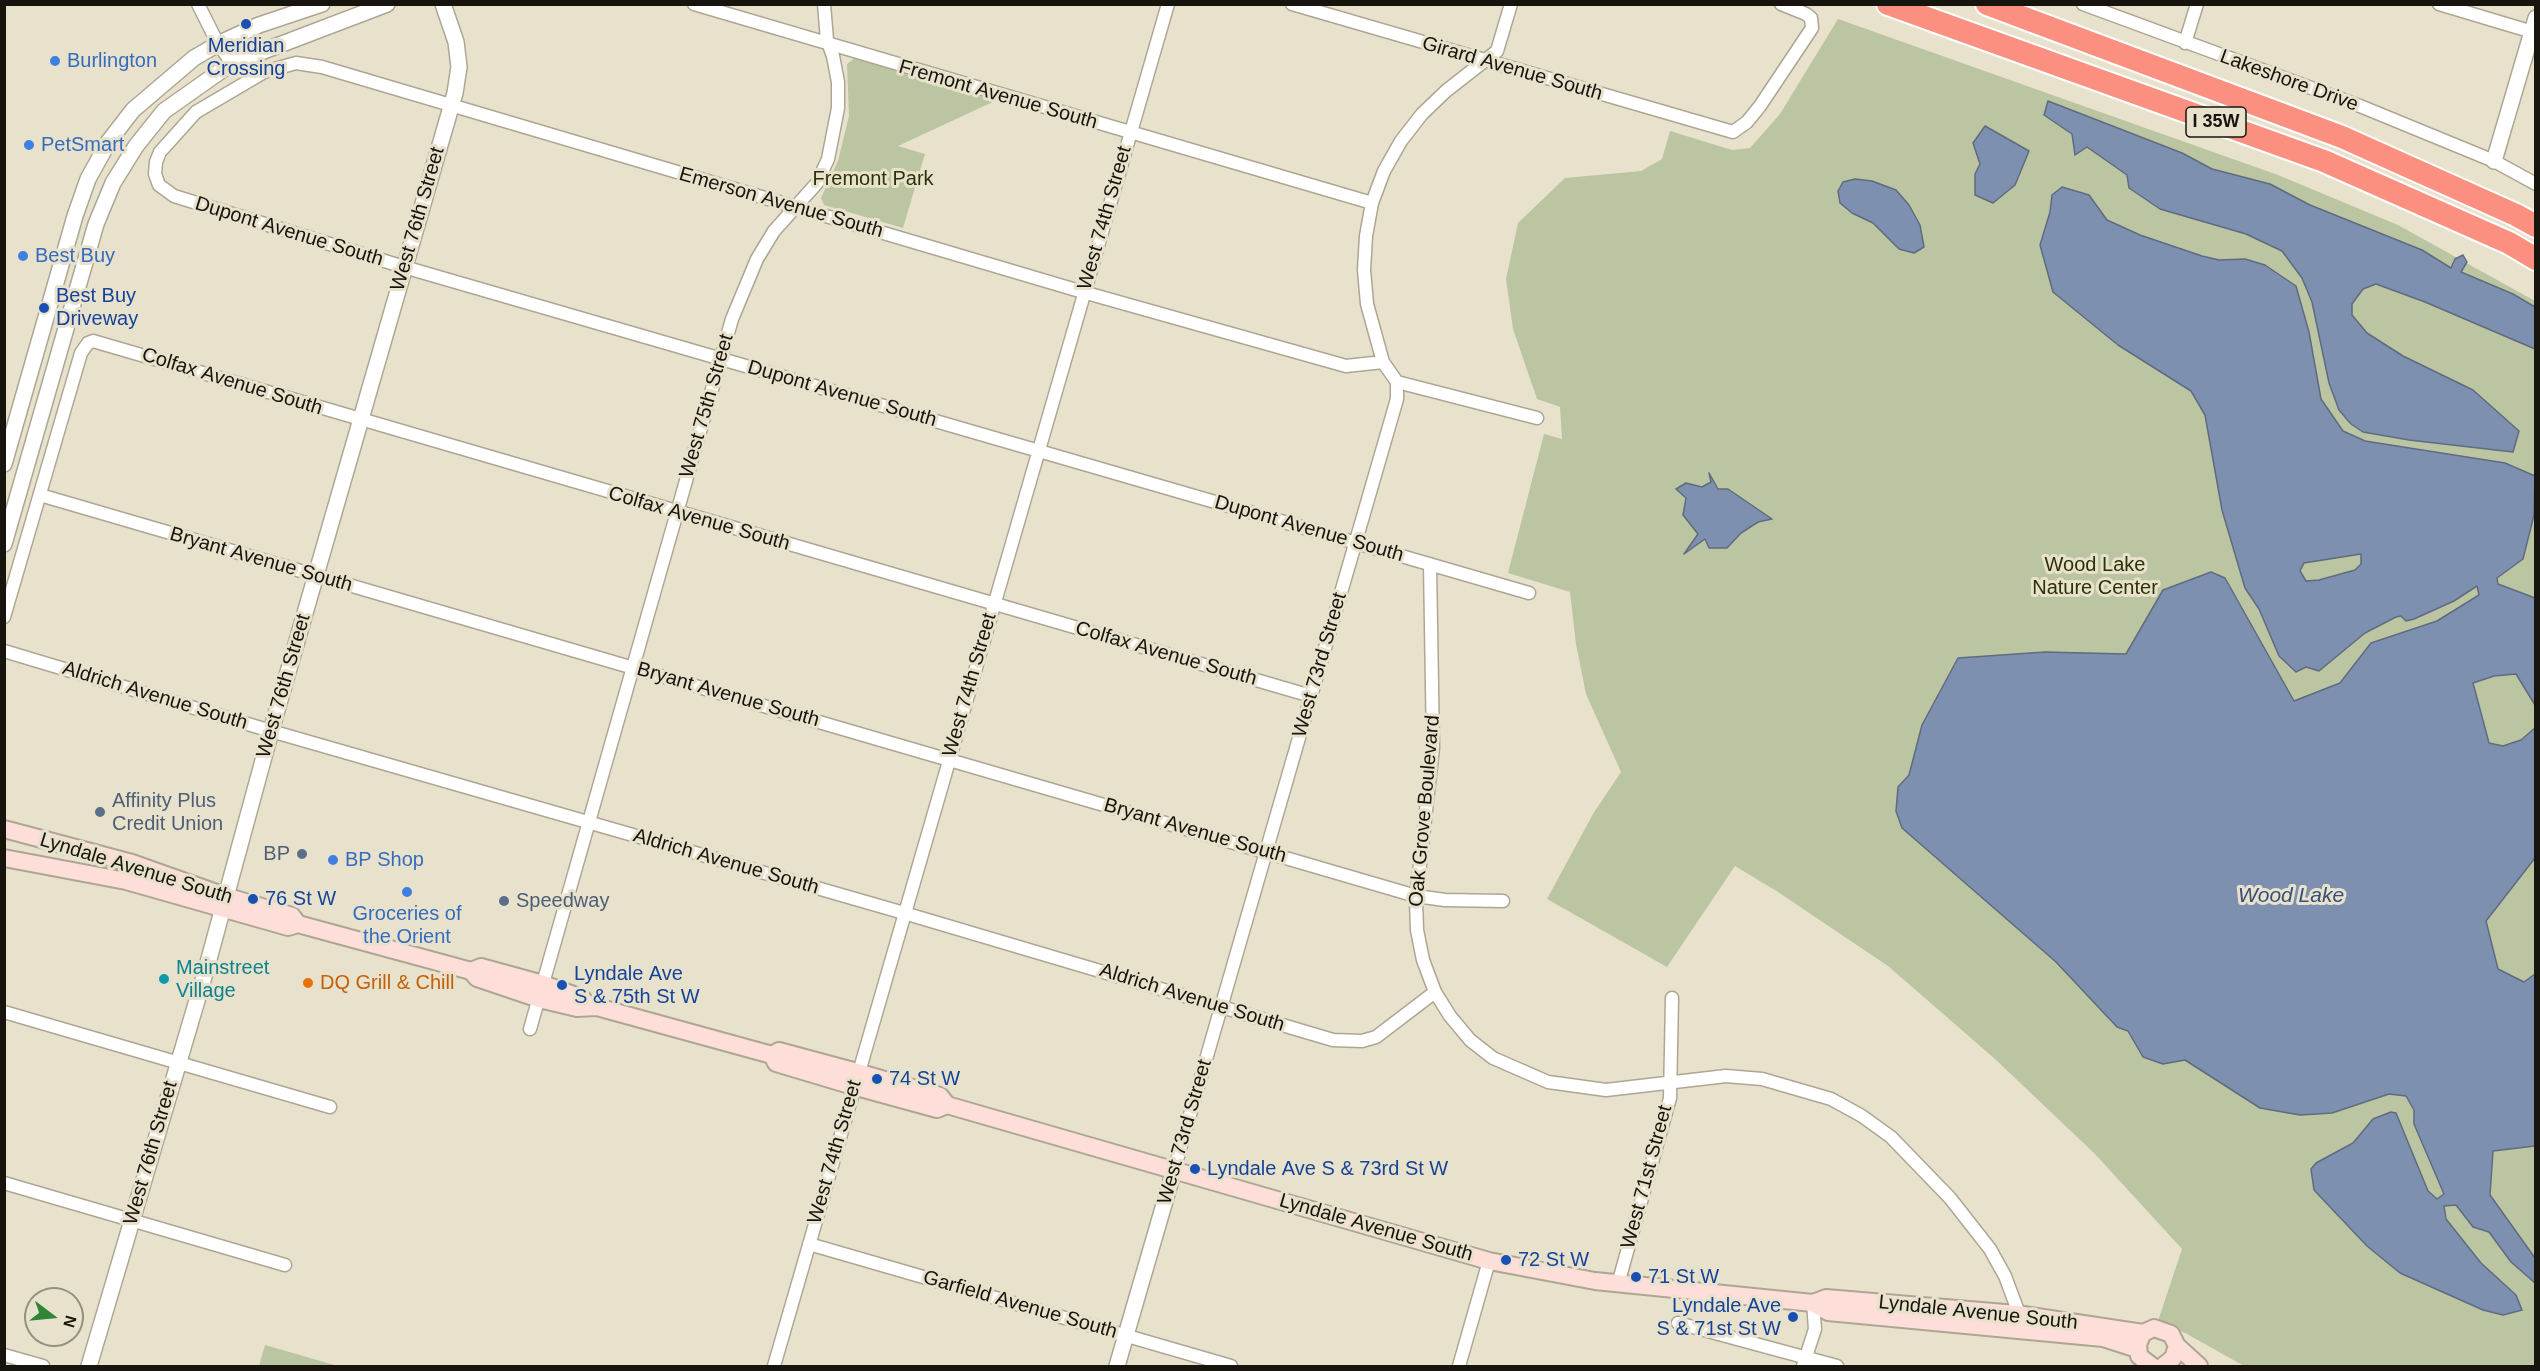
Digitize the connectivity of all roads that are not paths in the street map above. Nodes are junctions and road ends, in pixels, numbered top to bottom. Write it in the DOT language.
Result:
graph roads {
  1 [pos="198,4"];
  2 [pos="322,4"];
  3 [pos="387,4"];
  4 [pos="443,4"];
  5 [pos="694,4"];
  6 [pos="824,4"];
  7 [pos="1168,4"];
  8 [pos="1292,4"];
  9 [pos="1511,4"];
  10 [pos="1781,4"];
  11 [pos="1888,4"];
  12 [pos="1987,4"];
  13 [pos="2083,4"];
  14 [pos="2197,4"];
  15 [pos="2439,4"];
  16 [pos="2534,28"];
  17 [pos="2185,43"];
  18 [pos="218,44"];
  19 [pos="829,46"];
  20 [pos="1485,62"];
  21 [pos="232,63"];
  22 [pos="452,106"];
  23 [pos="1129,133"];
  24 [pos="2494,161"];
  25 [pos="2535,184"];
  26 [pos="159,185"];
  27 [pos="1372,203"];
  28 [pos="796,208"];
  29 [pos="2535,226"];
  30 [pos="2535,259"];
  31 [pos="404,267"];
  32 [pos="1083,292"];
  33 [pos="720,359"];
  34 [pos="1383,362"];
  35 [pos="1397,382"];
  36 [pos="1537,418"];
  37 [pos="360,421"];
  38 [pos="1038,451"];
  39 [pos="4,464"];
  40 [pos="40,495"];
  41 [pos="676,513"];
  42 [pos="1355,543"];
  43 [pos="4,544"];
  44 [pos="1430,564"];
  45 [pos="315,576"];
  46 [pos="1529,593"];
  47 [pos="993,605"];
  48 [pos="4,617"];
  49 [pos="4,651"];
  50 [pos="633,668"];
  51 [pos="1311,696"];
  52 [pos="271,731"];
  53 [pos="949,759"];
  54 [pos="589,822"];
  55 [pos="4,829"];
  56 [pos="1266,852"];
  57 [pos="4,858"];
  58 [pos="1416,896"];
  59 [pos="1503,901"];
  60 [pos="223,903"];
  61 [pos="904,913"];
  62 [pos="541,991"];
  63 [pos="1435,992"];
  64 [pos="1672,998"];
  65 [pos="1221,1007"];
  66 [pos="4,1012"];
  67 [pos="530,1029"];
  68 [pos="177,1062"];
  69 [pos="855,1079"];
  70 [pos="1669,1082"];
  71 [pos="330,1107"];
  72 [pos="1174,1170"];
  73 [pos="4,1183"];
  74 [pos="131,1221"];
  75 [pos="809,1244"];
  76 [pos="1489,1261"];
  77 [pos="285,1265"];
  78 [pos="1618,1284"];
  79 [pos="1814,1304"];
  80 [pos="2017,1314"];
  81 [pos="1678,1323"];
  82 [pos="2029,1329"];
  83 [pos="1126,1336"];
  84 [pos="2177,1346"];
  85 [pos="4,1355"];
  86 [pos="2144,1355"];
  87 [pos="1805,1362"];
  88 [pos="43,1366"];
  89 [pos="89,1366"];
  90 [pos="774,1366"];
  91 [pos="1117,1366"];
  92 [pos="1231,1366"];
  93 [pos="1459,1366"];
  94 [pos="1837,1366"];
  95 [pos="2163,1366"];
  96 [pos="2199,1366"];
  1 -- 18 [label="street"];
  2 -- 18 [label="street"];
  3 -- 21 [label="street"];
  4 -- 22 [label="street, West 76th Street"];
  5 -- 19 [label="street, Fremont Avenue South"];
  6 -- 19 [label="street, West 75th Street"];
  7 -- 23 [label="street, West 74th Street"];
  8 -- 20 [label="street, Girard Avenue South"];
  9 -- 20 [label="street"];
  10 -- 20 [label="street, Girard Avenue South"];
  11 -- 30 [label="highway, I 35W"];
  12 -- 29 [label="highway, I 35W"];
  13 -- 17 [label="street, Lakeshore Drive"];
  14 -- 17 [label="street"];
  15 -- 16 [label="street"];
  16 -- 24 [label="street"];
  17 -- 24 [label="street, Lakeshore Drive"];
  18 -- 21 [label="street"];
  18 -- 39 [label="street"];
  19 -- 23 [label="street, Fremont Avenue South"];
  19 -- 28 [label="street, West 75th Street"];
  20 -- 27 [label="street"];
  21 -- 43 [label="street"];
  22 -- 26 [label="street, Emerson Avenue South"];
  22 -- 28 [label="street, Emerson Avenue South"];
  22 -- 31 [label="street, West 76th Street"];
  23 -- 27 [label="street, Fremont Avenue South"];
  23 -- 32 [label="street, West 74th Street"];
  24 -- 25 [label="street, Lakeshore Drive"];
  26 -- 31 [label="street, Dupont Avenue South"];
  27 -- 34 [label="street"];
  28 -- 32 [label="street, Emerson Avenue South"];
  28 -- 33 [label="street, West 75th Street"];
  31 -- 33 [label="street, Dupont Avenue South"];
  31 -- 37 [label="street, West 76th Street"];
  32 -- 34 [label="street, Emerson Avenue South"];
  32 -- 38 [label="street, West 74th Street"];
  33 -- 38 [label="street, Dupont Avenue South"];
  33 -- 41 [label="street, West 75th Street"];
  34 -- 35 [label="street"];
  35 -- 36 [label="street"];
  35 -- 42 [label="street, West 73rd Street"];
  37 -- 40 [label="street, Colfax Avenue South"];
  37 -- 41 [label="street, Colfax Avenue South"];
  37 -- 45 [label="street, West 76th Street"];
  38 -- 42 [label="street, Dupont Avenue South"];
  38 -- 47 [label="street, West 74th Street"];
  40 -- 45 [label="street, Bryant Avenue South"];
  40 -- 48 [label="street"];
  41 -- 47 [label="street, Colfax Avenue South"];
  41 -- 50 [label="street, West 75th Street"];
  42 -- 44 [label="street, Dupont Avenue South"];
  42 -- 51 [label="street, West 73rd Street"];
  44 -- 46 [label="street, Dupont Avenue South"];
  44 -- 58 [label="street, Oak Grove Boulevard"];
  45 -- 50 [label="street, Bryant Avenue South"];
  45 -- 52 [label="street, West 76th Street"];
  47 -- 51 [label="street, Colfax Avenue South"];
  47 -- 53 [label="street, West 74th Street"];
  49 -- 52 [label="street, Aldrich Avenue South"];
  50 -- 53 [label="street, Bryant Avenue South"];
  50 -- 54 [label="street, West 75th Street"];
  51 -- 56 [label="street, West 73rd Street"];
  52 -- 54 [label="street, Aldrich Avenue South"];
  52 -- 60 [label="street, West 76th Street"];
  53 -- 56 [label="street, Bryant Avenue South"];
  53 -- 61 [label="street, West 74th Street"];
  54 -- 61 [label="street, Aldrich Avenue South"];
  54 -- 62 [label="street, West 75th Street"];
  55 -- 60 [label="main road, Lyndale Avenue South"];
  56 -- 58 [label="street, Bryant Avenue South"];
  56 -- 65 [label="street, West 73rd Street"];
  57 -- 60 [label="main road, Lyndale Avenue South"];
  58 -- 59 [label="street, Bryant Avenue South"];
  58 -- 63 [label="street, Oak Grove Boulevard"];
  60 -- 62 [label="main road, Lyndale Avenue South"];
  60 -- 68 [label="street, West 76th Street"];
  61 -- 65 [label="street, Aldrich Avenue South"];
  61 -- 69 [label="street, West 74th Street"];
  62 -- 67 [label="street, West 75th Street"];
  62 -- 69 [label="main road, Lyndale Avenue South"];
  63 -- 65 [label="street, Aldrich Avenue South"];
  63 -- 70 [label="street, Oak Grove Boulevard"];
  64 -- 70 [label="street, West 71st Street"];
  65 -- 72 [label="street, West 73rd Street"];
  66 -- 68 [label="street"];
  68 -- 71 [label="street"];
  68 -- 74 [label="street, West 76th Street"];
  69 -- 72 [label="main road, Lyndale Avenue South"];
  69 -- 75 [label="street, West 74th Street"];
  70 -- 78 [label="street, West 71st Street"];
  70 -- 80 [label="street, Oak Grove Boulevard"];
  72 -- 76 [label="main road, Lyndale Avenue South"];
  72 -- 83 [label="street, West 73rd Street"];
  73 -- 74 [label="street"];
  74 -- 77 [label="street"];
  74 -- 89 [label="street, West 76th Street"];
  75 -- 83 [label="street, Garfield Avenue South"];
  75 -- 90 [label="street, West 74th Street"];
  76 -- 78 [label="main road, Lyndale Avenue South"];
  76 -- 93 [label="street"];
  78 -- 79 [label="main road, Lyndale Avenue South"];
  79 -- 80 [label="main road, Lyndale Avenue South"];
  79 -- 82 [label="main road, Lyndale Avenue South"];
  79 -- 87 [label="street"];
  80 -- 82 [label="street, Oak Grove Boulevard"];
  80 -- 86 [label="main road, Lyndale Avenue South"];
  81 -- 87 [label="street"];
  82 -- 86 [label="main road, Lyndale Avenue South"];
  83 -- 91 [label="street, West 73rd Street"];
  83 -- 92 [label="street, Garfield Avenue South"];
  84 -- 86 [label="main road, Lyndale Avenue South"];
  84 -- 95 [label="main road"];
  84 -- 96 [label="main road, Lyndale Avenue South"];
  85 -- 88 [label="street"];
  87 -- 94 [label="street"];
}
